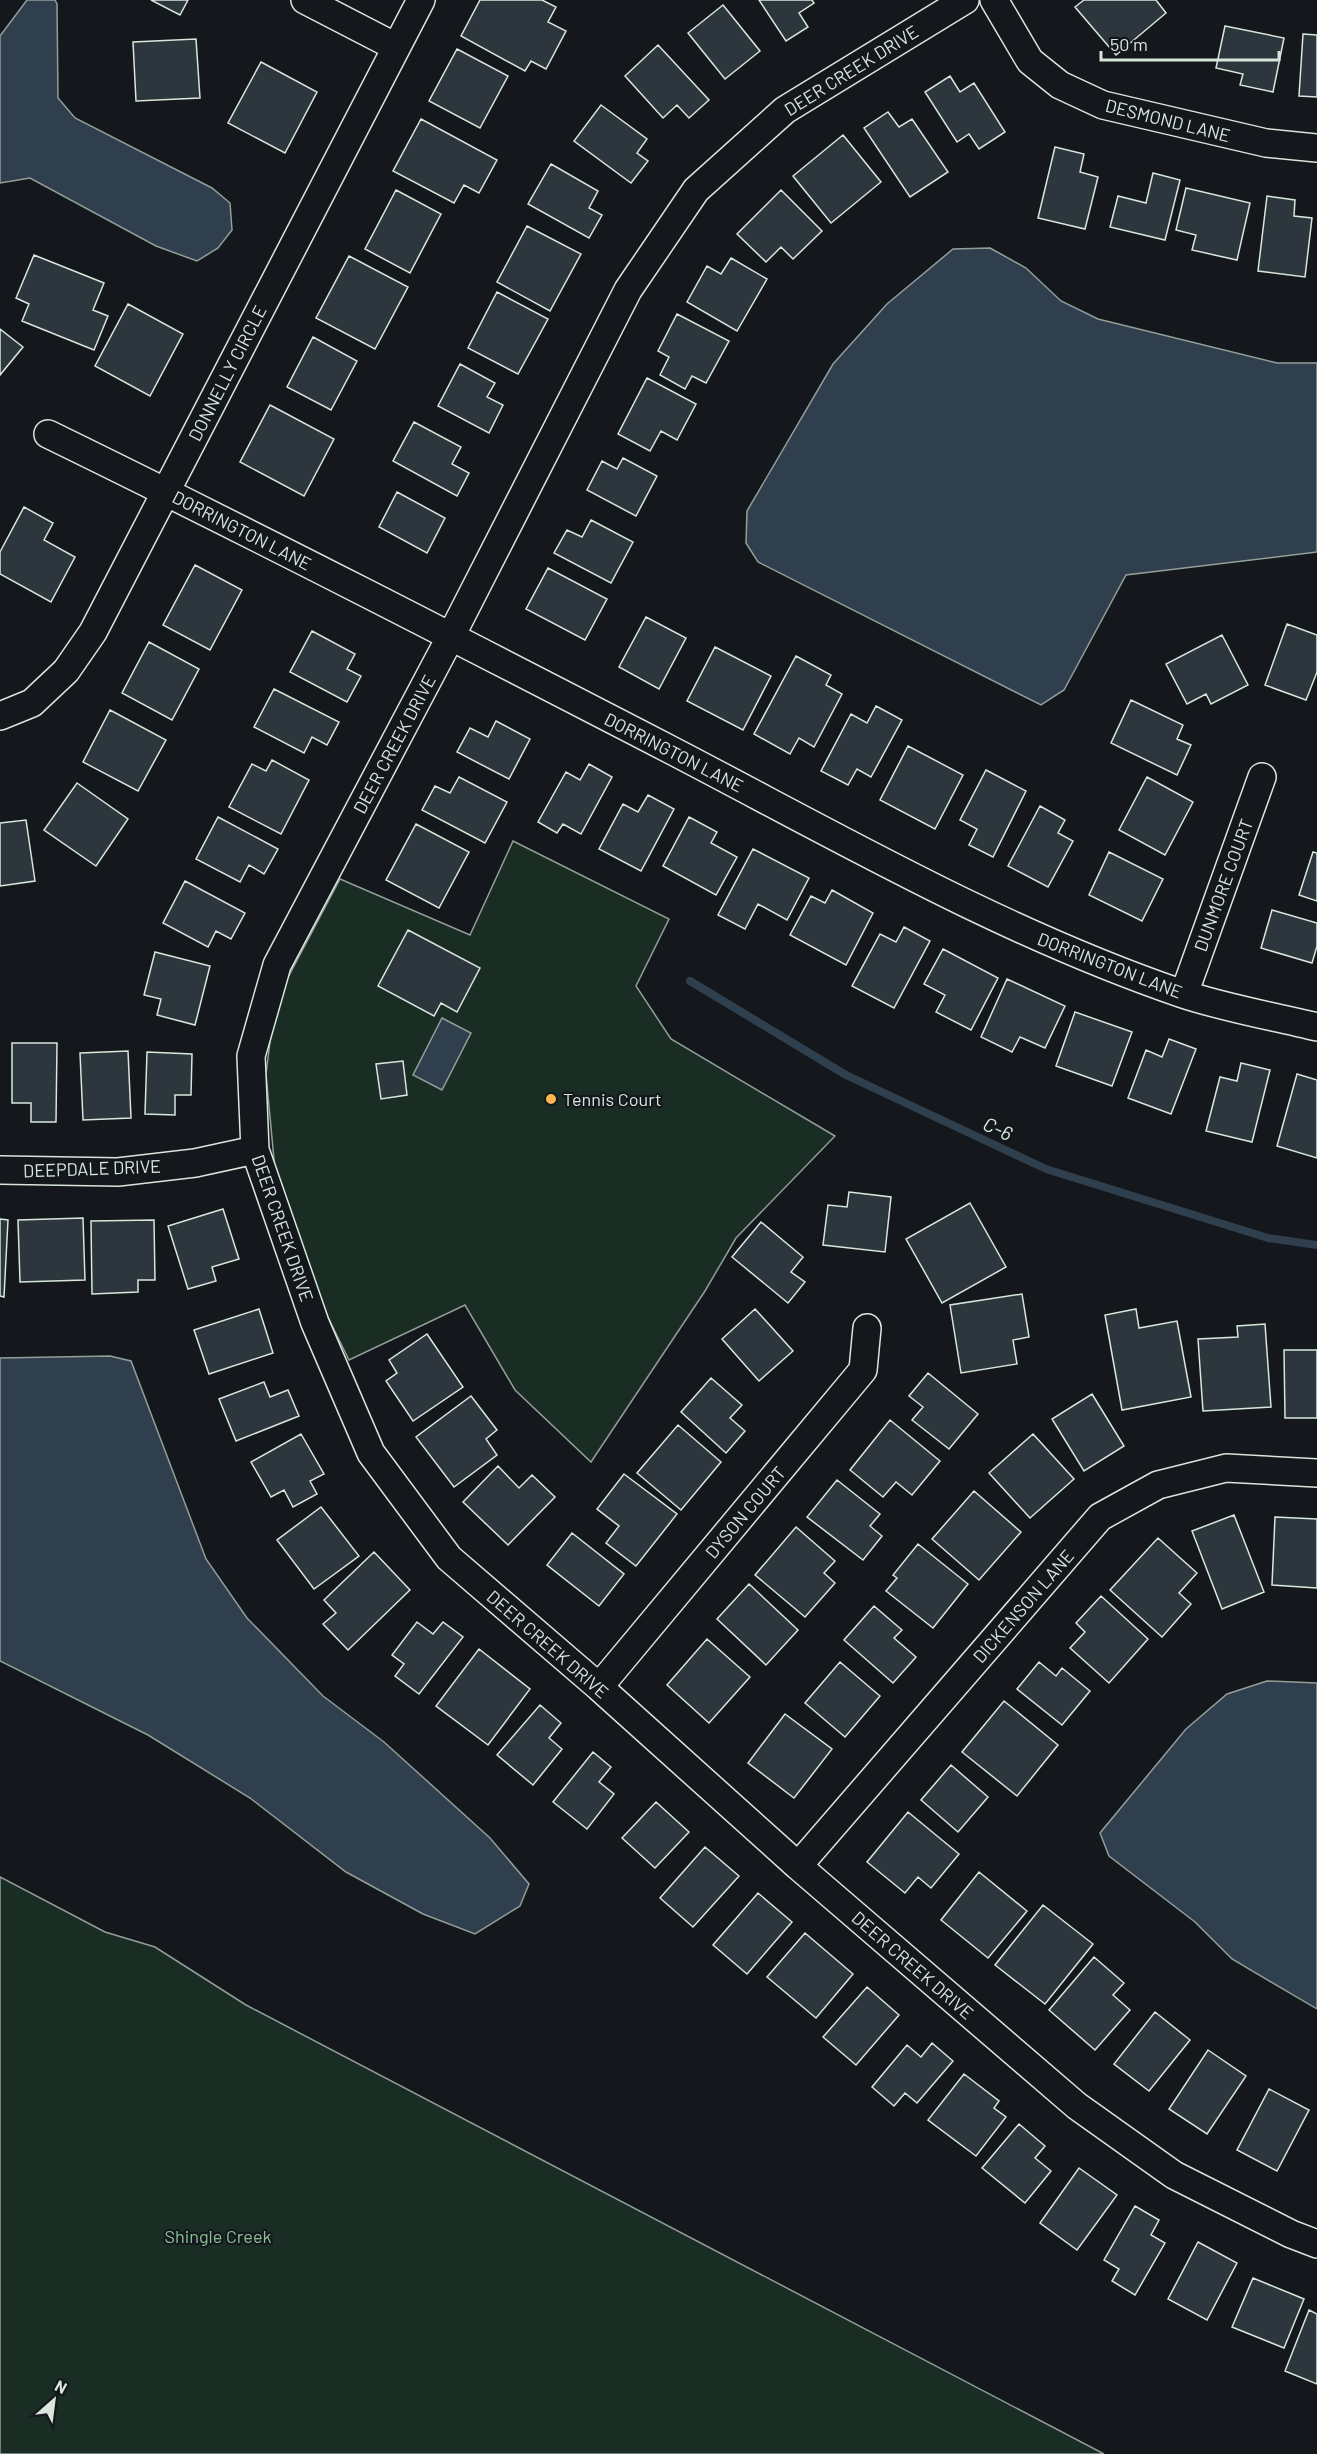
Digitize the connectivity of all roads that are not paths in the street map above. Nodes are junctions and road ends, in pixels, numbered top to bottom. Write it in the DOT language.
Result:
graph roads {
  1 [pos="305,0"];
  2 [pos="421,0"];
  3 [pos="965,0"];
  4 [pos="994,0"];
  5 [pos="396,47"];
  6 [pos="1317,148"];
  7 [pos="48,434"];
  8 [pos="165,491"];
  9 [pos="451,636"];
  10 [pos="0,716"];
  11 [pos="1262,777"];
  12 [pos="1184,994"];
  13 [pos="1317,1027"];
  14 [pos="255,1149"];
  15 [pos="0,1170"];
  16 [pos="867,1328"];
  17 [pos="1317,1473"];
  18 [pos="599,1687"];
  19 [pos="798,1866"];
  20 [pos="1317,2244"];
  1 -- 5 [label="street"];
  2 -- 5 [label="street, DONNELLY CIRCLE"];
  3 -- 9 [label="street, DEER CREEK DRIVE"];
  4 -- 6 [label="street, DESMOND LANE"];
  5 -- 8 [label="street, DONNELLY CIRCLE"];
  7 -- 8 [label="street, DORRINGTON LANE"];
  8 -- 9 [label="street, DORRINGTON LANE"];
  8 -- 10 [label="street, DONNELLY CIRCLE"];
  9 -- 12 [label="street, DORRINGTON LANE"];
  9 -- 14 [label="street, DEER CREEK DRIVE"];
  11 -- 12 [label="street, DUNMORE COURT"];
  12 -- 13 [label="street, DORRINGTON LANE"];
  14 -- 15 [label="street, DEEPDALE DRIVE"];
  14 -- 18 [label="street, DEER CREEK DRIVE"];
  16 -- 18 [label="street, DYSON COURT"];
  17 -- 19 [label="street, DICKENSON LANE"];
  18 -- 19 [label="street, DEER CREEK DRIVE"];
  19 -- 20 [label="street, DEER CREEK DRIVE"];
}
